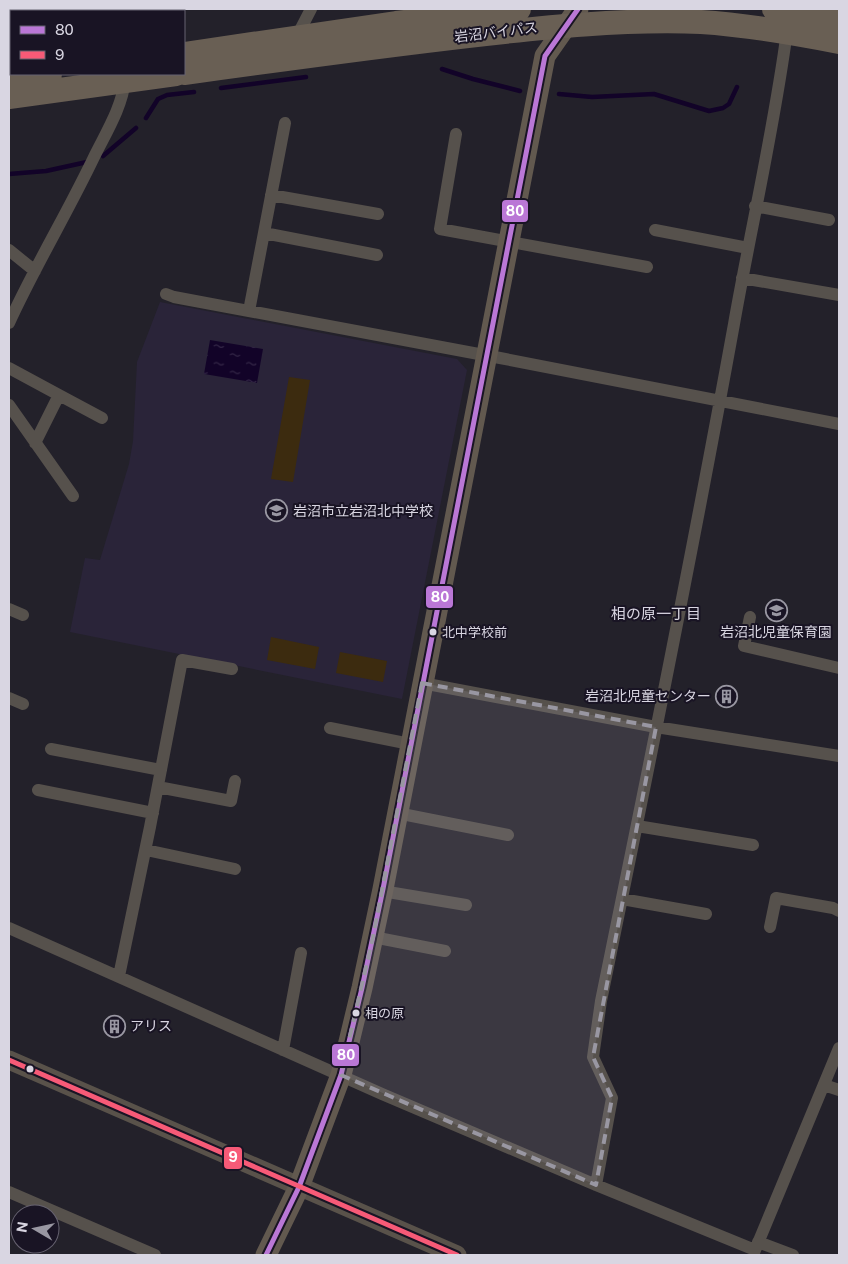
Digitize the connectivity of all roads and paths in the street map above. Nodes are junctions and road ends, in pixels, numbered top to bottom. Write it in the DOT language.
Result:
graph roads {
  1 [pos="311,9"];
  2 [pos="519,9"];
  3 [pos="774,9"];
  4 [pos="572,17"];
  5 [pos="839,19"];
  6 [pos="787,32"];
  7 [pos="296,38"];
  8 [pos="839,42"];
  9 [pos="185,54"];
  10 [pos="185,73"];
  11 [pos="43,75"];
  12 [pos="168,75"];
  13 [pos="9,80"];
  14 [pos="125,80"];
  15 [pos="9,97"];
  16 [pos="285,123"];
  17 [pos="456,134"];
  18 [pos="271,195"];
  19 [pos="756,206"];
  20 [pos="378,214"];
  21 [pos="829,220"];
  22 [pos="655,230"];
  23 [pos="264,233"];
  24 [pos="510,242"];
  25 [pos="748,248"];
  26 [pos="9,250"];
  27 [pos="377,255"];
  28 [pos="647,267"];
  29 [pos="35,271"];
  30 [pos="742,278"];
  31 [pos="166,294"];
  32 [pos="839,295"];
  33 [pos="249,310"];
  34 [pos="9,323"];
  35 [pos="486,355"];
  36 [pos="9,368"];
  37 [pos="59,395"];
  38 [pos="720,400"];
  39 [pos="9,404"];
  40 [pos="102,418"];
  41 [pos="839,424"];
  42 [pos="35,443"];
  43 [pos="73,496"];
  44 [pos="9,609"];
  45 [pos="23,615"];
  46 [pos="750,617"];
  47 [pos="839,668"];
  48 [pos="232,669"];
  49 [pos="422,683"];
  50 [pos="9,698"];
  51 [pos="23,704"];
  52 [pos="656,727"];
  53 [pos="330,728"];
  54 [pos="410,744"];
  55 [pos="51,748"];
  56 [pos="839,756"];
  57 [pos="161,770"];
  58 [pos="235,782"];
  59 [pos="158,787"];
  60 [pos="38,790"];
  61 [pos="153,813"];
  62 [pos="397,813"];
  63 [pos="636,826"];
  64 [pos="508,835"];
  65 [pos="753,846"];
  66 [pos="146,850"];
  67 [pos="235,869"];
  68 [pos="382,891"];
  69 [pos="622,899"];
  70 [pos="466,905"];
  71 [pos="839,911"];
  72 [pos="706,914"];
  73 [pos="770,927"];
  74 [pos="9,928"];
  75 [pos="372,937"];
  76 [pos="446,951"];
  77 [pos="301,953"];
  78 [pos="119,976"];
  79 [pos="839,1048"];
  80 [pos="283,1050"];
  81 [pos="9,1060"];
  82 [pos="340,1075"];
  83 [pos="824,1085"];
  84 [pos="839,1090"];
  85 [pos="596,1184"];
  86 [pos="298,1187"];
  87 [pos="9,1192"];
  88 [pos="755,1249"];
  89 [pos="155,1255"];
  90 [pos="266,1255"];
  91 [pos="457,1255"];
  92 [pos="793,1255"];
  1 -- 7 [label="street"];
  2 -- 7 [label="highway, 岩沼バイパス"];
  3 -- 5 [label="highway"];
  4 -- 6 [label="highway, 岩沼バイパス"];
  4 -- 10 [label="highway, 岩沼バイパス"];
  4 -- 24 [label="main road"];
  6 -- 8 [label="highway, 岩沼バイパス"];
  6 -- 19 [label="street"];
  7 -- 9 [label="highway, 岩沼バイパス"];
  11 -- 13 [label="highway"];
  12 -- 14 [label="highway"];
  14 -- 15 [label="highway"];
  14 -- 29 [label="street"];
  16 -- 18 [label="street"];
  17 -- 24 [label="street"];
  18 -- 20 [label="street"];
  18 -- 23 [label="street"];
  19 -- 21 [label="street"];
  19 -- 25 [label="street"];
  22 -- 25 [label="street"];
  23 -- 27 [label="street"];
  23 -- 33 [label="street"];
  24 -- 28 [label="street"];
  24 -- 35 [label="main road"];
  25 -- 30 [label="street"];
  26 -- 29 [label="street"];
  29 -- 34 [label="street"];
  30 -- 32 [label="street"];
  30 -- 38 [label="street"];
  31 -- 33 [label="street"];
  33 -- 35 [label="street"];
  35 -- 38 [label="street"];
  35 -- 49 [label="main road"];
  36 -- 37 [label="street"];
  37 -- 40 [label="street"];
  37 -- 42 [label="street"];
  38 -- 41 [label="street"];
  38 -- 52 [label="street"];
  39 -- 42 [label="street"];
  42 -- 43 [label="street"];
  44 -- 45 [label="street"];
  46 -- 47 [label="street"];
  48 -- 57 [label="street"];
  49 -- 52 [label="street"];
  49 -- 54 [label="main road"];
  50 -- 51 [label="street"];
  52 -- 56 [label="street"];
  52 -- 63 [label="street"];
  53 -- 54 [label="street"];
  54 -- 62 [label="main road"];
  55 -- 57 [label="street"];
  57 -- 59 [label="street"];
  58 -- 59 [label="street"];
  59 -- 61 [label="street"];
  60 -- 61 [label="street"];
  61 -- 66 [label="street"];
  62 -- 64 [label="street"];
  62 -- 68 [label="main road"];
  63 -- 65 [label="street"];
  63 -- 69 [label="street"];
  66 -- 67 [label="street"];
  66 -- 78 [label="street"];
  68 -- 70 [label="street"];
  68 -- 75 [label="main road"];
  69 -- 72 [label="street"];
  69 -- 85 [label="street"];
  71 -- 73 [label="street"];
  74 -- 78 [label="street"];
  75 -- 76 [label="street"];
  75 -- 82 [label="main road"];
  77 -- 80 [label="street"];
  78 -- 80 [label="street"];
  79 -- 83 [label="street"];
  80 -- 82 [label="street"];
  81 -- 86 [label="street"];
  82 -- 85 [label="street"];
  82 -- 86 [label="main road"];
  83 -- 84 [label="street"];
  83 -- 88 [label="street"];
  85 -- 88 [label="street"];
  86 -- 90 [label="main road"];
  86 -- 91 [label="street"];
  87 -- 89 [label="street"];
  88 -- 92 [label="street"];
}
